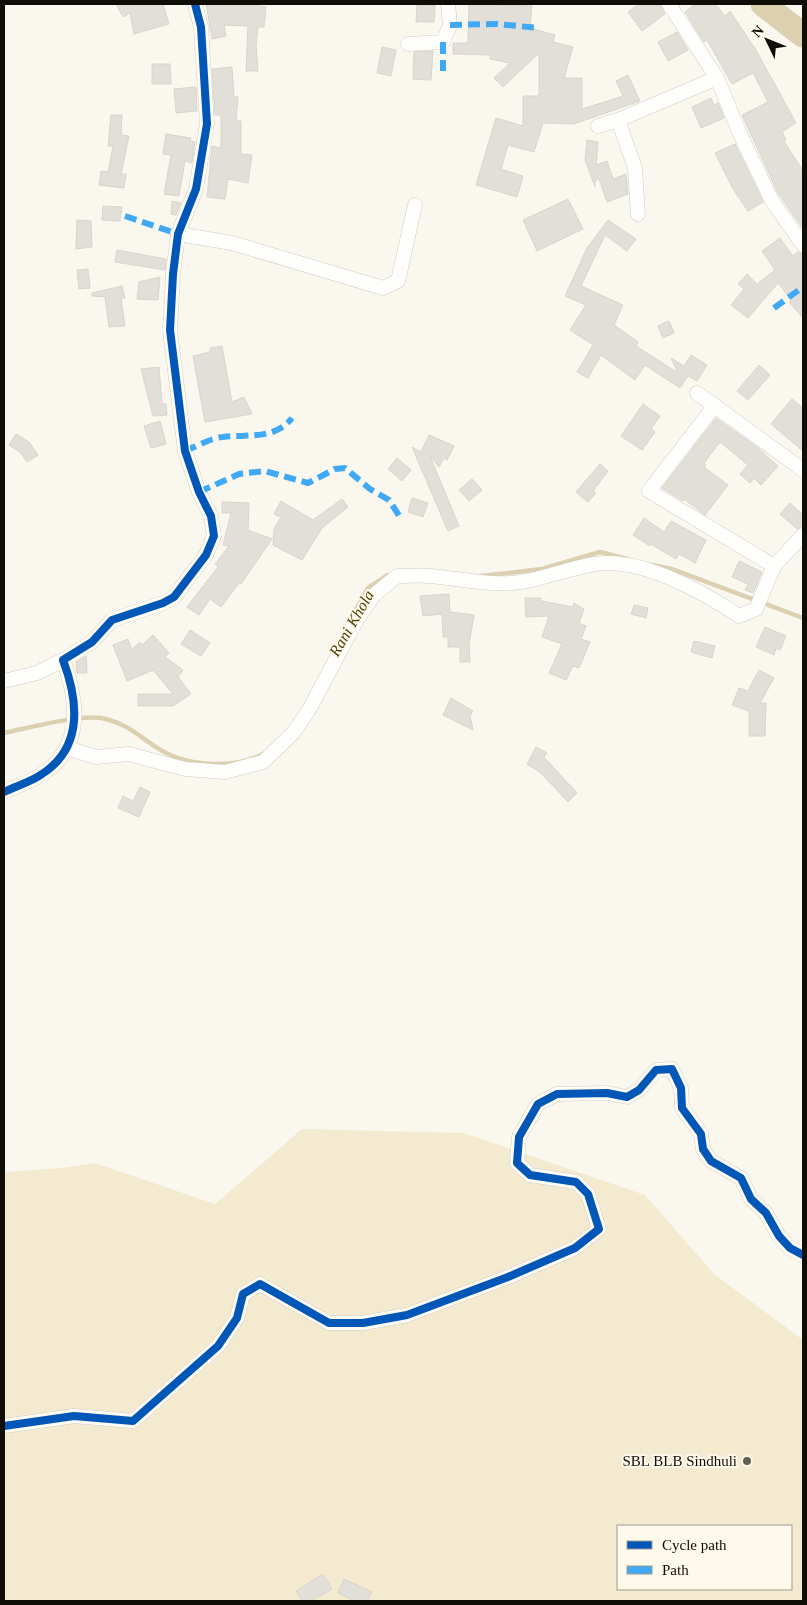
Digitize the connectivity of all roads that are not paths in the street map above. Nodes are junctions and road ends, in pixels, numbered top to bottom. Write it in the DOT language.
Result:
graph roads {
  1 [pos="195,4"];
  2 [pos="448,4"];
  3 [pos="670,4"];
  4 [pos="408,44"];
  5 [pos="717,78"];
  6 [pos="618,120"];
  7 [pos="598,126"];
  8 [pos="415,205"];
  9 [pos="638,214"];
  10 [pos="178,234"];
  11 [pos="803,245"];
  12 [pos="698,393"];
  13 [pos="715,405"];
  14 [pos="803,470"];
  15 [pos="803,534"];
  16 [pos="774,566"];
  17 [pos="63,660"];
  18 [pos="4,681"];
  19 [pos="67,748"];
  20 [pos="4,792"];
  21 [pos="803,1255"];
  22 [pos="4,1426"];
  1 -- 10 [label="street"];
  2 -- 4 [label="street"];
  3 -- 5 [label="street"];
  5 -- 6 [label="street"];
  5 -- 11 [label="street"];
  6 -- 7 [label="street"];
  6 -- 9 [label="street"];
  8 -- 10 [label="street"];
  10 -- 17 [label="street"];
  12 -- 13 [label="street"];
  13 -- 14 [label="street"];
  13 -- 16 [label="street"];
  15 -- 16 [label="street"];
  16 -- 19 [label="street"];
  17 -- 18 [label="street"];
  17 -- 19 [label="street"];
  19 -- 20 [label="street"];
  21 -- 22 [label="street"];
}
